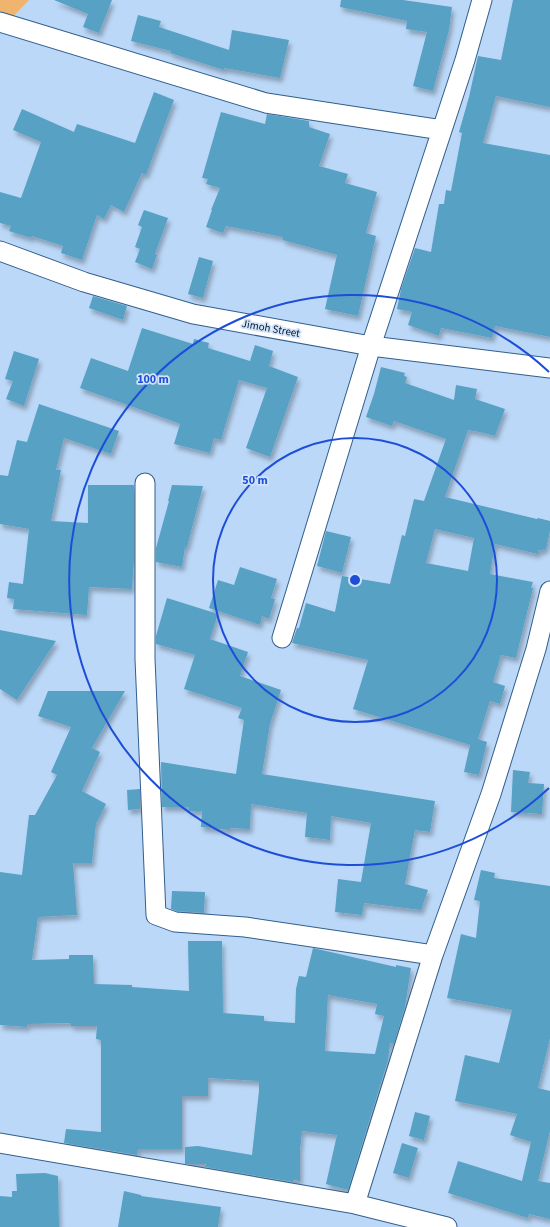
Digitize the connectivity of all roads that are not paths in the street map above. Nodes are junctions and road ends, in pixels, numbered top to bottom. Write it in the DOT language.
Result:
graph roads {
  1 [pos="482,0"];
  2 [pos="0,22"];
  3 [pos="442,130"];
  4 [pos="0,251"];
  5 [pos="370,346"];
  6 [pos="550,368"];
  7 [pos="145,483"];
  8 [pos="550,591"];
  9 [pos="282,638"];
  10 [pos="433,955"];
  11 [pos="0,1143"];
  12 [pos="355,1204"];
  13 [pos="447,1227"];
  1 -- 3 [label="street"];
  2 -- 3 [label="street"];
  3 -- 5 [label="street"];
  4 -- 5 [label="street, Jimoh Street"];
  5 -- 6 [label="street, Jimoh Street"];
  5 -- 9 [label="street"];
  7 -- 10 [label="street"];
  8 -- 10 [label="street"];
  10 -- 12 [label="street"];
  11 -- 12 [label="street"];
  12 -- 13 [label="street"];
}
